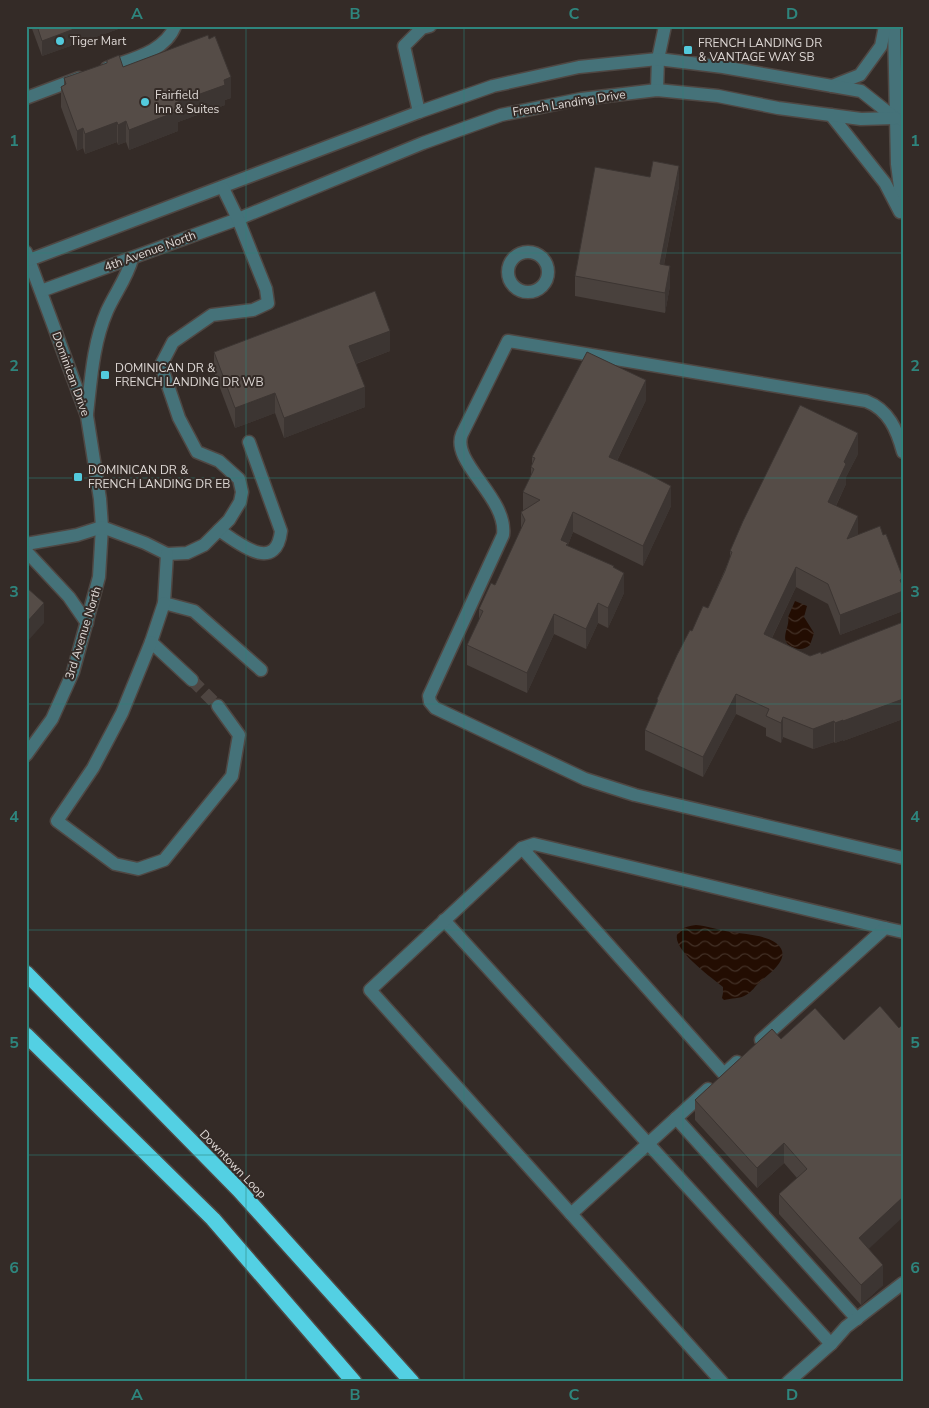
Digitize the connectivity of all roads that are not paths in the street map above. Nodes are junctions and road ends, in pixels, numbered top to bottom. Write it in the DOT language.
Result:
graph roads {
  1 [pos="175,26"];
  2 [pos="430,26"];
  3 [pos="665,26"];
  4 [pos="885,26"];
  5 [pos="894,26"];
  6 [pos="658,59"];
  7 [pos="832,86"];
  8 [pos="657,90"];
  9 [pos="26,98"];
  10 [pos="419,112"];
  11 [pos="831,115"];
  12 [pos="899,119"];
  13 [pos="223,188"];
  14 [pos="260,210"];
  15 [pos="903,211"];
  16 [pos="903,217"];
  17 [pos="238,219"];
  18 [pos="28,256"];
  19 [pos="132,259"];
  20 [pos="41,292"];
  21 [pos="87,416"];
  22 [pos="249,442"];
  23 [pos="903,452"];
  24 [pos="100,499"];
  25 [pos="102,527"];
  26 [pos="219,530"];
  27 [pos="26,544"];
  28 [pos="26,551"];
  29 [pos="167,554"];
  30 [pos="164,603"];
  31 [pos="87,624"];
  32 [pos="152,642"];
  33 [pos="261,670"];
  34 [pos="192,680"];
  35 [pos="218,706"];
  36 [pos="26,755"];
  37 [pos="522,848"];
  38 [pos="903,858"];
  39 [pos="444,920"];
  40 [pos="885,928"];
  41 [pos="903,932"];
  42 [pos="26,973"];
  43 [pos="26,1035"];
  44 [pos="724,1074"];
  45 [pos="676,1118"];
  46 [pos="648,1143"];
  47 [pos="571,1214"];
  48 [pos="903,1284"];
  49 [pos="857,1319"];
  50 [pos="831,1344"];
  51 [pos="354,1382"];
  52 [pos="412,1382"];
  53 [pos="722,1382"];
  54 [pos="788,1382"];
  1 -- 9 [label="street"];
  2 -- 10 [label="street"];
  3 -- 6 [label="street"];
  4 -- 7 [label="street"];
  5 -- 12 [label="street"];
  6 -- 7 [label="street"];
  6 -- 8 [label="street"];
  6 -- 10 [label="street"];
  7 -- 12 [label="street"];
  8 -- 11 [label="street, French Landing Drive"];
  8 -- 14 [label="street, French Landing Drive"];
  10 -- 13 [label="street"];
  11 -- 12 [label="street, French Landing Drive"];
  11 -- 16 [label="street"];
  12 -- 15 [label="street"];
  13 -- 17 [label="street"];
  13 -- 18 [label="street"];
  14 -- 17 [label="street, 4th Avenue North"];
  17 -- 19 [label="street, 4th Avenue North"];
  17 -- 26 [label="street"];
  18 -- 20 [label="street, Dominican Drive"];
  19 -- 20 [label="street, 4th Avenue North"];
  19 -- 21 [label="street"];
  20 -- 21 [label="street, Dominican Drive"];
  21 -- 24 [label="street, Dominican Drive"];
  22 -- 26 [label="street"];
  23 -- 38 [label="street"];
  24 -- 25 [label="street, 3rd Avenue North"];
  25 -- 27 [label="street"];
  25 -- 29 [label="street"];
  25 -- 31 [label="street, 3rd Avenue North"];
  26 -- 29 [label="street"];
  28 -- 31 [label="street"];
  29 -- 30 [label="street"];
  30 -- 32 [label="street"];
  30 -- 33 [label="street"];
  31 -- 36 [label="street, 3rd Avenue North"];
  32 -- 34 [label="street"];
  32 -- 35 [label="street"];
  37 -- 39 [label="street"];
  37 -- 40 [label="street"];
  37 -- 44 [label="street"];
  39 -- 46 [label="street"];
  39 -- 47 [label="street"];
  40 -- 41 [label="street"];
  40 -- 44 [label="street"];
  42 -- 52 [label="highway, Downtown Loop"];
  43 -- 51 [label="highway"];
  44 -- 45 [label="street"];
  45 -- 46 [label="street"];
  45 -- 49 [label="street"];
  46 -- 47 [label="street"];
  46 -- 50 [label="street"];
  47 -- 53 [label="street"];
  48 -- 49 [label="street"];
  49 -- 50 [label="street"];
  50 -- 54 [label="street"];
}
